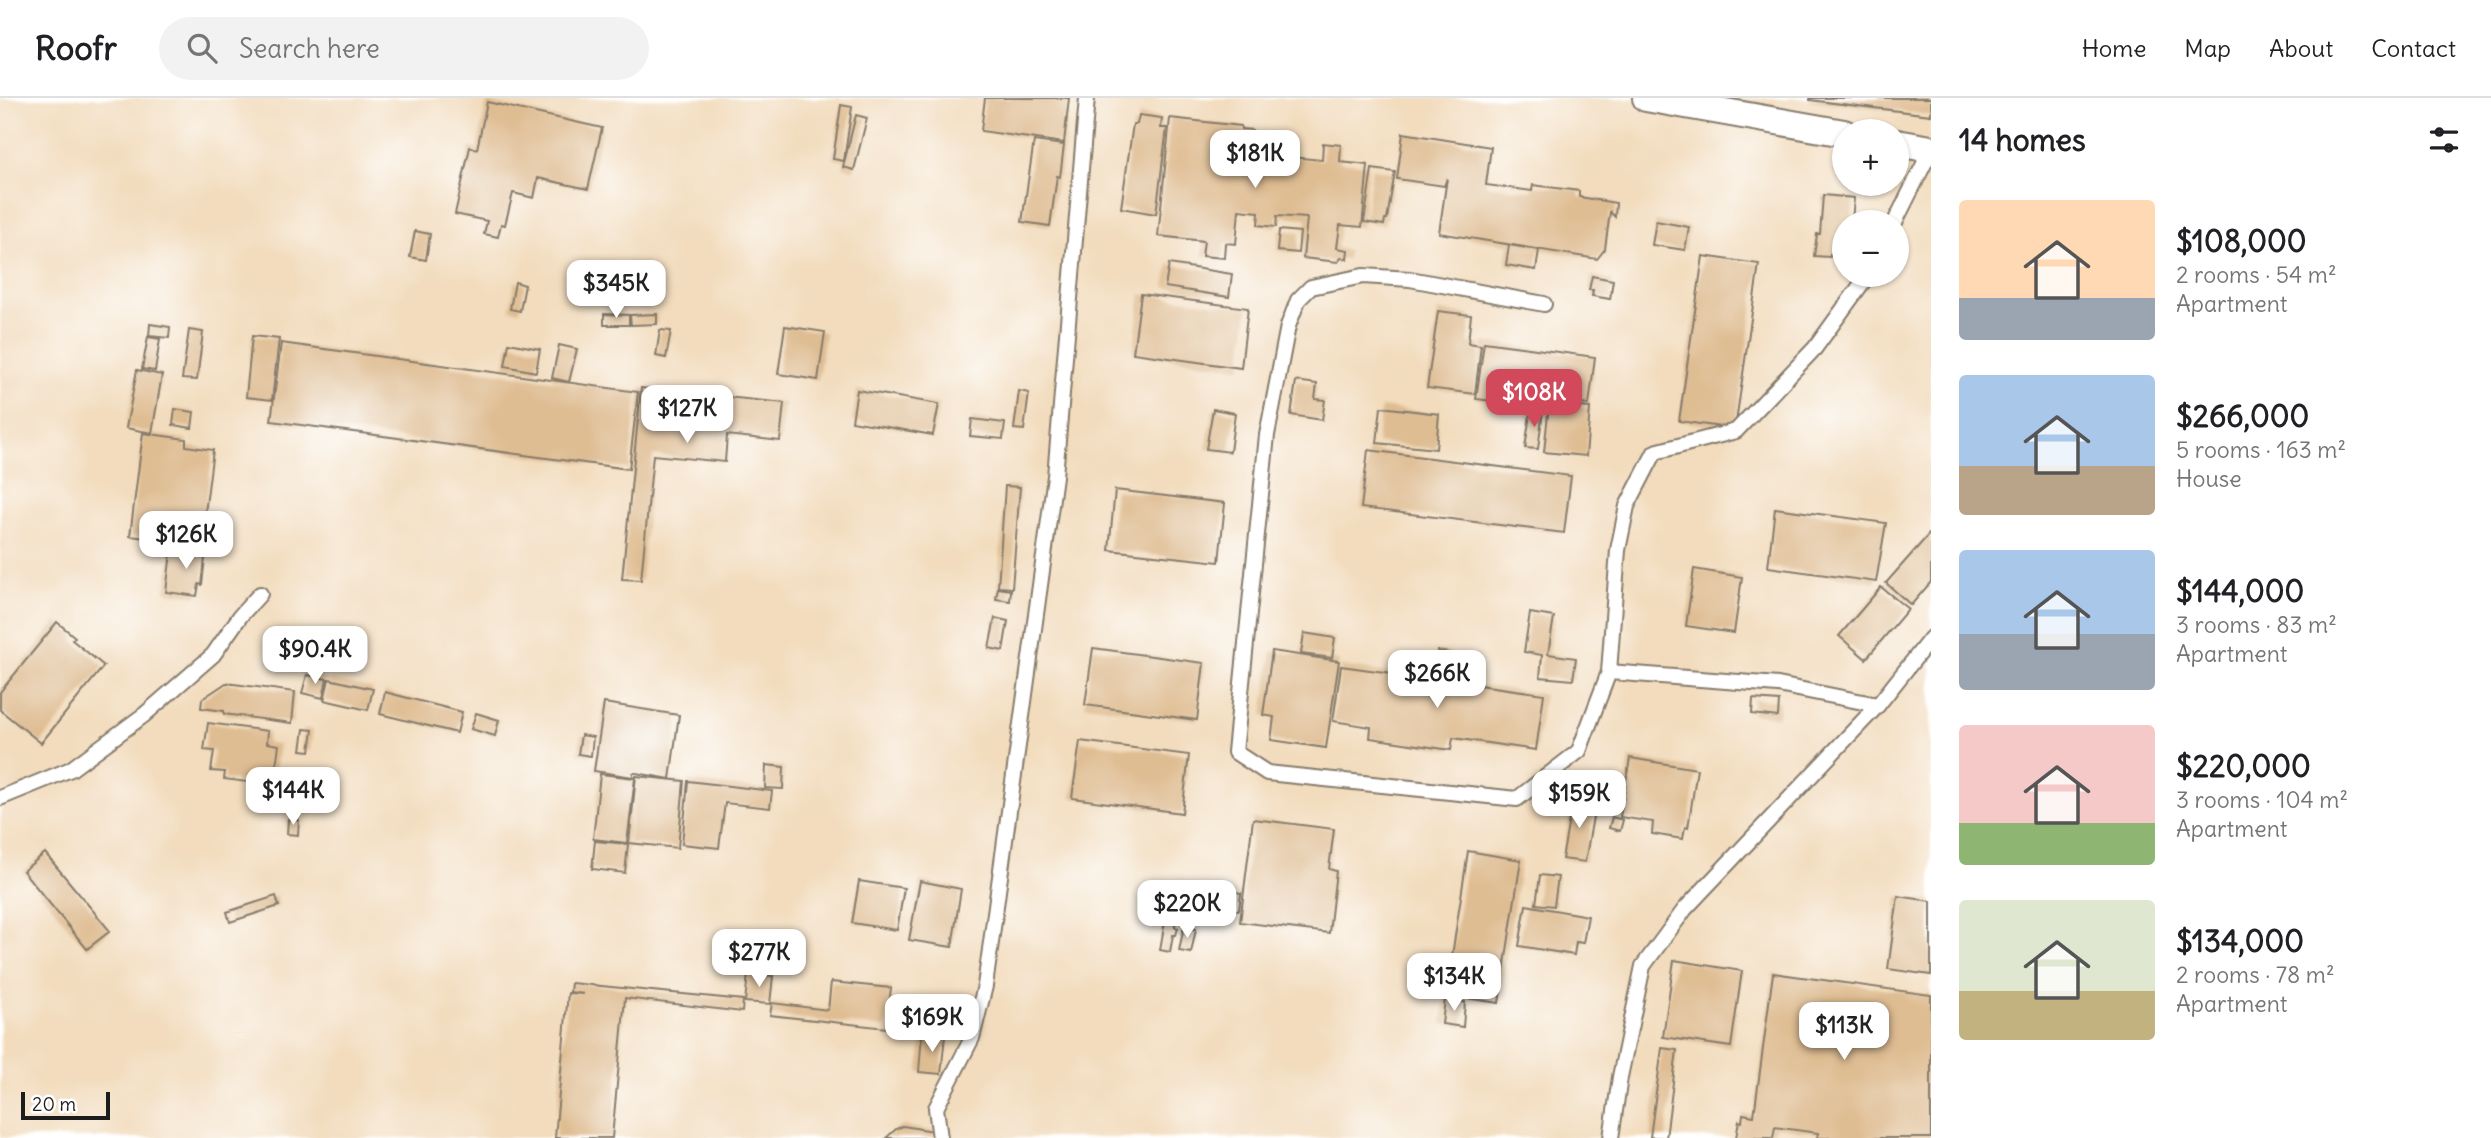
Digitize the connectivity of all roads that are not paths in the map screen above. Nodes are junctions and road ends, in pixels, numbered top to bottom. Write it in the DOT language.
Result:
graph roads {
  1 [pos="1087,98"];
  2 [pos="1646,98"];
  3 [pos="1832,132"];
  4 [pos="1909,145"];
  5 [pos="1931,149"];
  6 [pos="1901,210"];
  7 [pos="1859,287"];
  8 [pos="1544,304"];
  9 [pos="260,594"];
  10 [pos="1931,638"];
  11 [pos="1609,672"];
  12 [pos="1878,705"];
  13 [pos="0,798"];
  14 [pos="940,1138"];
  15 [pos="1611,1138"];
  1 -- 14 [label="lane"];
  2 -- 3 [label="street"];
  4 -- 5 [label="street"];
  5 -- 6 [label="lane"];
  7 -- 11 [label="lane"];
  8 -- 11 [label="lane"];
  9 -- 13 [label="lane"];
  10 -- 12 [label="lane"];
  11 -- 12 [label="lane"];
  12 -- 15 [label="lane"];
}
